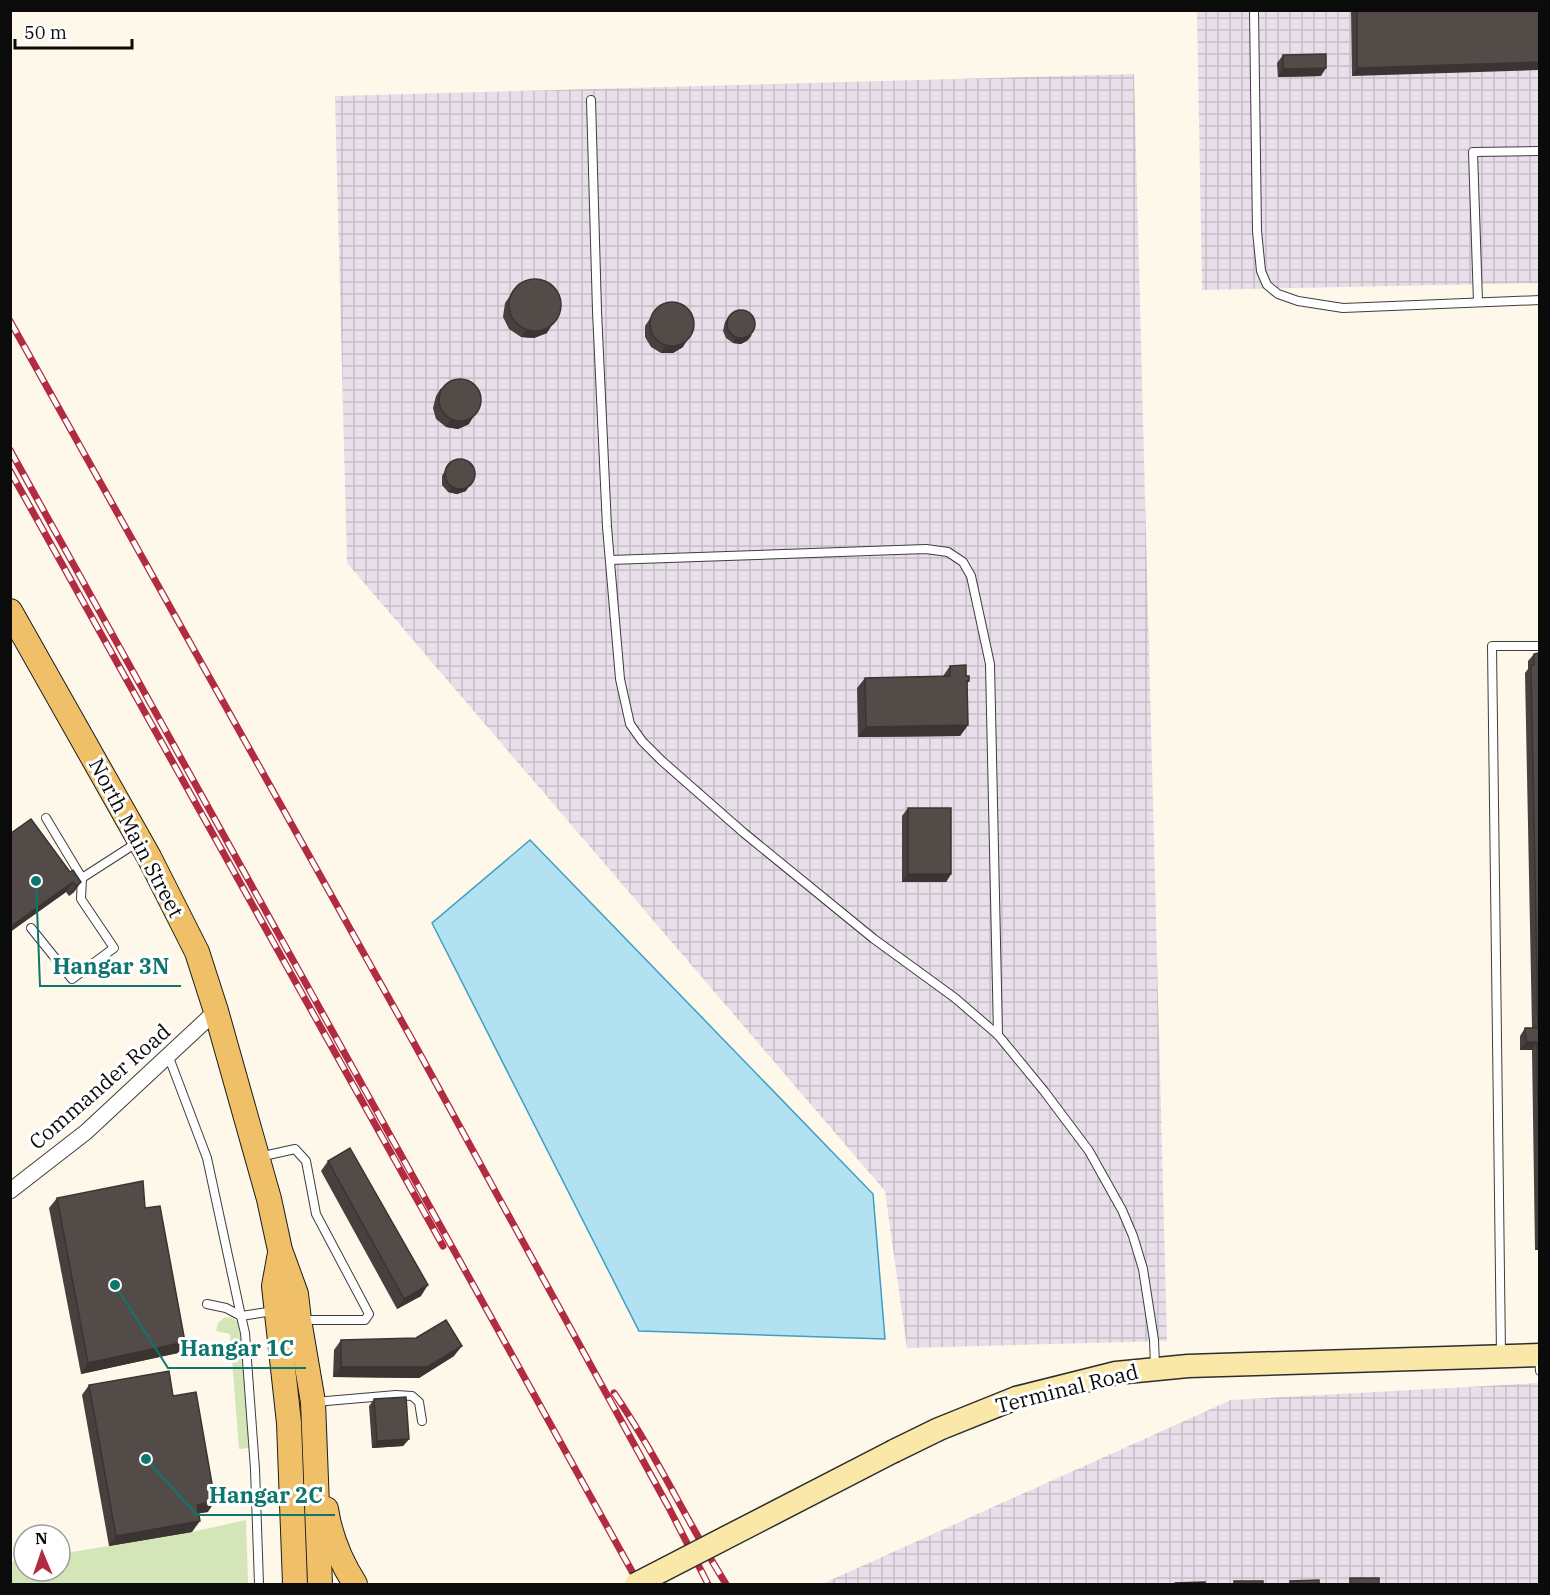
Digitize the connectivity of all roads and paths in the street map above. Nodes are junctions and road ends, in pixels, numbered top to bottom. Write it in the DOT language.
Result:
graph roads {
  1 [pos="1254,10"];
  2 [pos="591,100"];
  3 [pos="1539,150"];
  4 [pos="1539,300"];
  5 [pos="1478,302"];
  6 [pos="610,560"];
  7 [pos="10,611"];
  8 [pos="1539,646"];
  9 [pos="46,818"];
  10 [pos="139,841"];
  11 [pos="82,878"];
  12 [pos="30,928"];
  13 [pos="216,1011"];
  14 [pos="998,1035"];
  15 [pos="168,1056"];
  16 [pos="257,1157"];
  17 [pos="10,1191"];
  18 [pos="280,1250"];
  19 [pos="207,1304"];
  20 [pos="277,1311"];
  21 [pos="241,1316"];
  22 [pos="299,1320"];
  23 [pos="1539,1355"];
  24 [pos="1501,1356"];
  25 [pos="1155,1368"];
  26 [pos="1539,1371"];
  27 [pos="313,1402"];
  28 [pos="422,1421"];
  29 [pos="259,1584"];
  30 [pos="295,1584"];
  31 [pos="320,1584"];
  32 [pos="355,1584"];
  33 [pos="636,1584"];
  1 -- 5 [label="lane"];
  2 -- 6 [label="lane"];
  3 -- 5 [label="lane"];
  4 -- 5 [label="lane"];
  6 -- 14 [label="lane"];
  6 -- 14 [label="lane"];
  7 -- 10 [label="main road, North Main Street"];
  8 -- 24 [label="lane"];
  9 -- 11 [label="lane"];
  10 -- 11 [label="lane"];
  10 -- 13 [label="main road, North Main Street"];
  11 -- 12 [label="lane"];
  13 -- 15 [label="street, Commander Road"];
  13 -- 16 [label="main road, North Main Street"];
  14 -- 25 [label="lane"];
  15 -- 17 [label="street, Commander Road"];
  15 -- 21 [label="lane"];
  16 -- 18 [label="main road, North Main Street"];
  16 -- 22 [label="lane"];
  18 -- 20 [label="main road, North Main Street"];
  18 -- 22 [label="main road, North Main Street"];
  19 -- 21 [label="lane"];
  20 -- 21 [label="lane"];
  20 -- 22 [label="lane"];
  20 -- 30 [label="main road, North Main Street"];
  21 -- 29 [label="lane"];
  22 -- 27 [label="main road, North Main Street"];
  23 -- 24 [label="main road, Terminal Road"];
  23 -- 26 [label="lane"];
  24 -- 25 [label="main road, Terminal Road"];
  25 -- 33 [label="main road, Terminal Road, bridge"];
  27 -- 28 [label="lane"];
  27 -- 31 [label="main road, North Main Street"];
  27 -- 32 [label="main road"];
}
